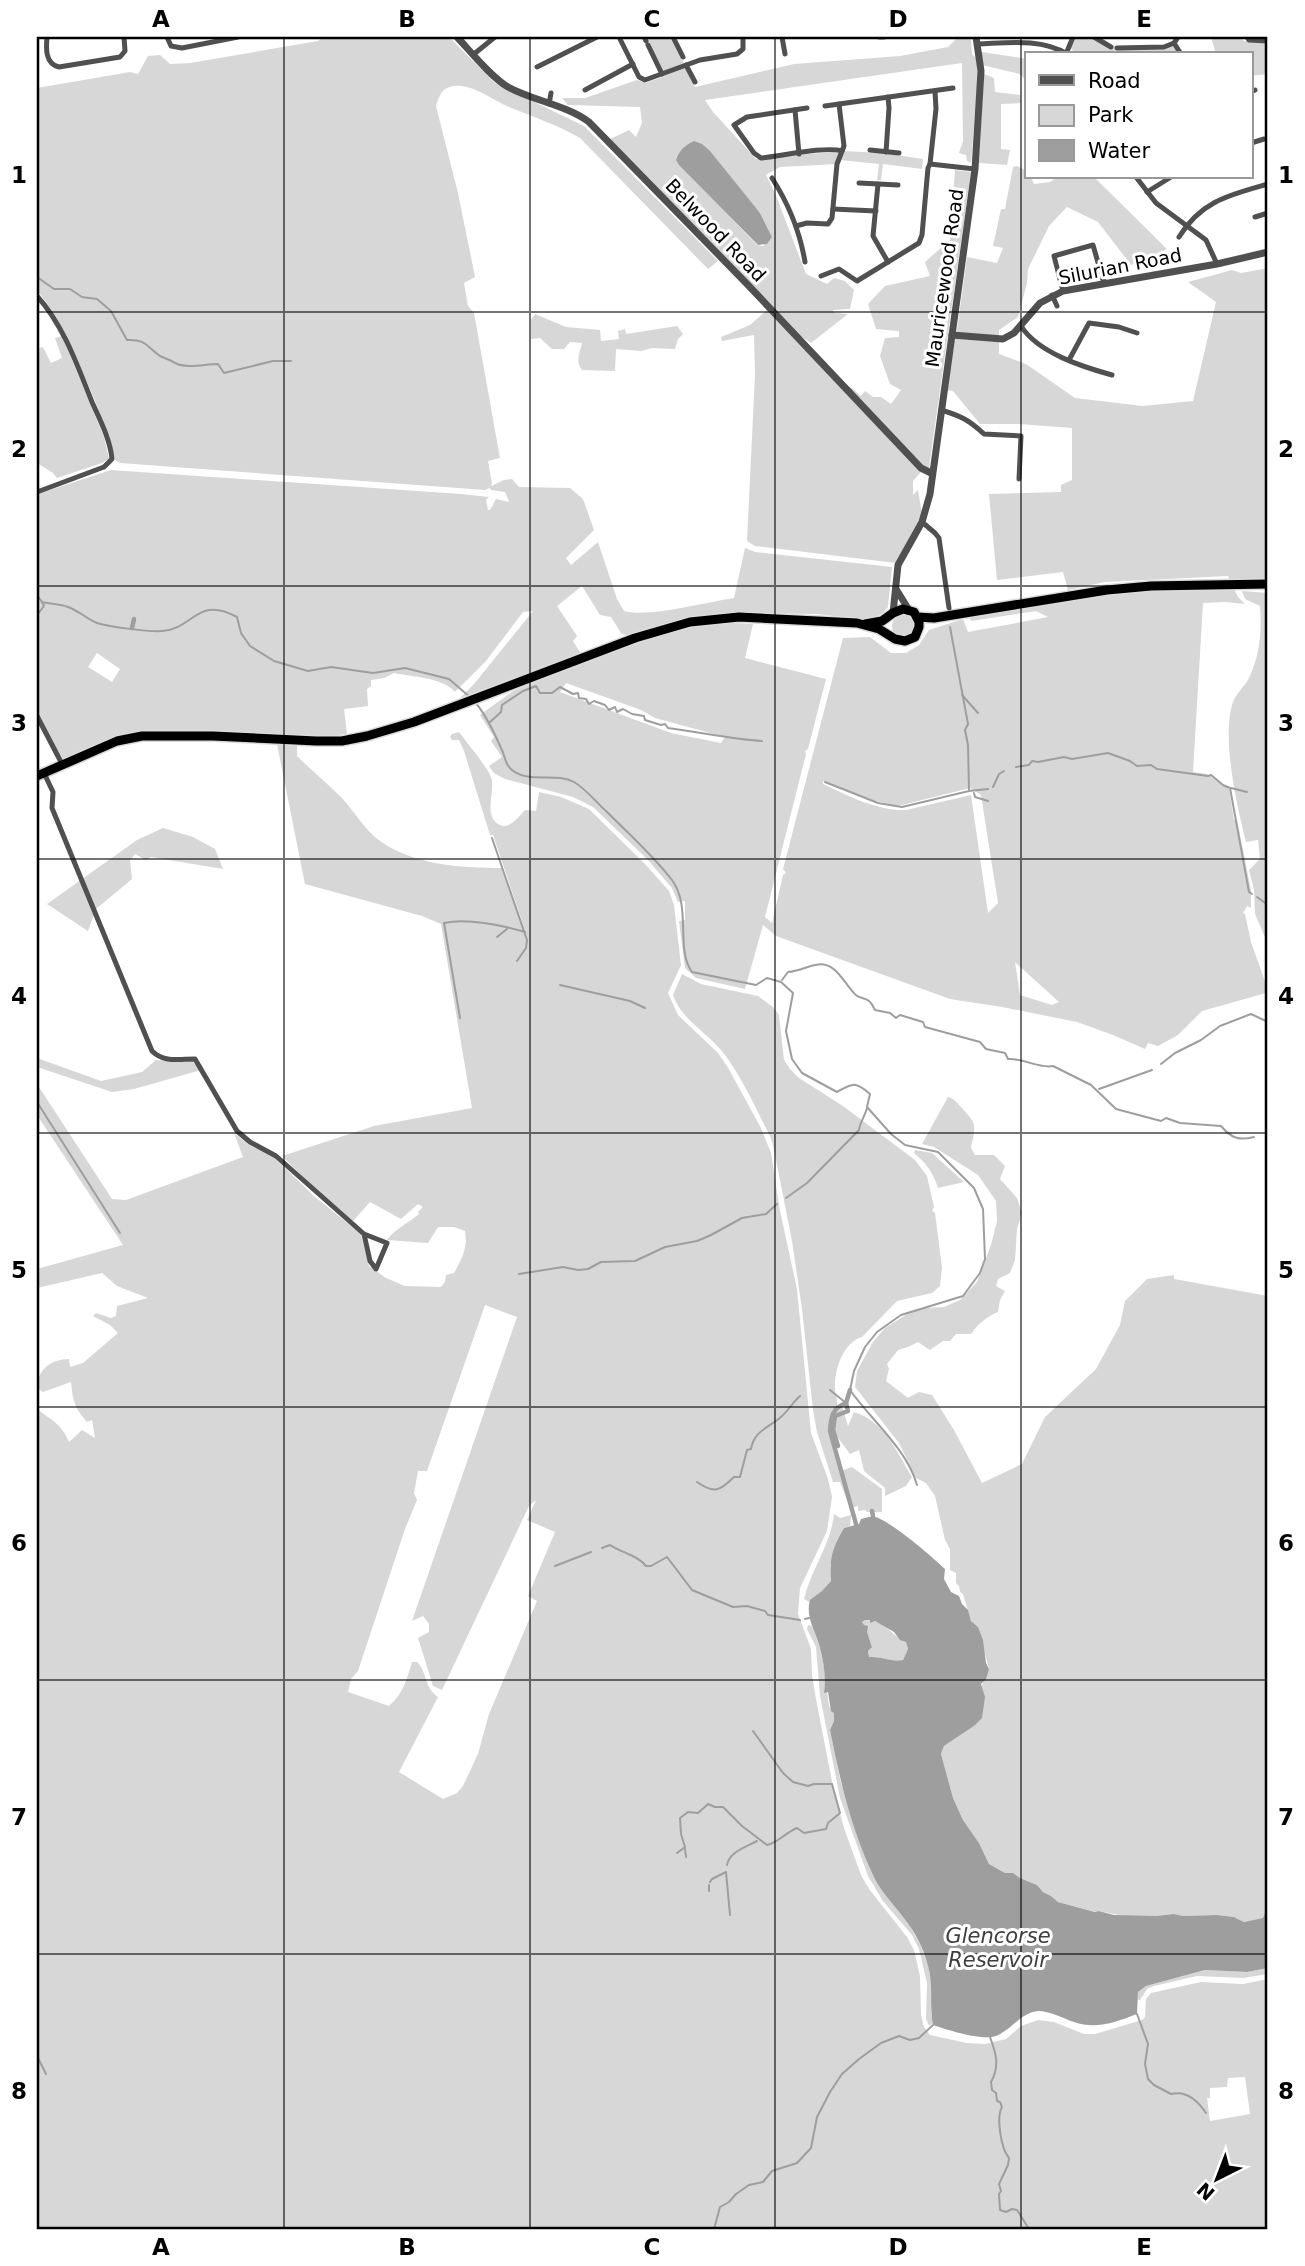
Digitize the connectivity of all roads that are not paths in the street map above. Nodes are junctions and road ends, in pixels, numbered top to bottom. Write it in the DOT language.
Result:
graph roads {
  1 [pos="47,37"];
  2 [pos="124,37"];
  3 [pos="167,37"];
  4 [pos="238,37"];
  5 [pos="457,37"];
  6 [pos="478,37"];
  7 [pos="495,37"];
  8 [pos="597,37"];
  9 [pos="620,37"];
  10 [pos="673,37"];
  11 [pos="743,37"];
  12 [pos="782,37"];
  13 [pos="1094,37"];
  14 [pos="1178,37"];
  15 [pos="1247,37"];
  16 [pos="1256,38"];
  17 [pos="646,41"];
  18 [pos="977,41"];
  19 [pos="1268,41"];
  20 [pos="1174,43"];
  21 [pos="484,44"];
  22 [pos="1062,52"];
  23 [pos="1180,52"];
  24 [pos="474,54"];
  25 [pos="785,54"];
  26 [pos="683,57"];
  27 [pos="633,64"];
  28 [pos="686,65"];
  29 [pos="537,67"];
  30 [pos="660,76"];
  31 [pos="695,82"];
  32 [pos="953,88"];
  33 [pos="589,90"];
  34 [pos="935,90"];
  35 [pos="551,93"];
  36 [pos="888,97"];
  37 [pos="548,104"];
  38 [pos="839,104"];
  39 [pos="825,106"];
  40 [pos="807,108"];
  41 [pos="795,110"];
  42 [pos="1264,139"];
  43 [pos="1252,143"];
  44 [pos="870,150"];
  45 [pos="842,151"];
  46 [pos="886,152"];
  47 [pos="898,153"];
  48 [pos="799,154"];
  49 [pos="930,163"];
  50 [pos="975,169"];
  51 [pos="772,177"];
  52 [pos="1137,178"];
  53 [pos="1169,178"];
  54 [pos="859,183"];
  55 [pos="878,184"];
  56 [pos="1268,184"];
  57 [pos="898,186"];
  58 [pos="1147,192"];
  59 [pos="833,209"];
  60 [pos="876,211"];
  61 [pos="1268,213"];
  62 [pos="1255,217"];
  63 [pos="1187,225"];
  64 [pos="796,226"];
  65 [pos="1179,237"];
  66 [pos="1268,253"];
  67 [pos="805,262"];
  68 [pos="888,262"];
  69 [pos="1217,264"];
  70 [pos="821,276"];
  71 [pos="1106,284"];
  72 [pos="1063,291"];
  73 [pos="1052,295"];
  74 [pos="37,296"];
  75 [pos="1057,306"];
  76 [pos="1021,326"];
  77 [pos="1137,333"];
  78 [pos="952,335"];
  79 [pos="1069,360"];
  80 [pos="1112,375"];
  81 [pos="941,410"];
  82 [pos="931,473"];
  83 [pos="1018,479"];
  84 [pos="37,492"];
  85 [pos="922,522"];
  86 [pos="1268,584"];
  87 [pos="896,588"];
  88 [pos="949,608"];
  89 [pos="909,610"];
  90 [pos="891,615"];
  91 [pos="917,617"];
  92 [pos="934,618"];
  93 [pos="865,624"];
  94 [pos="919,627"];
  95 [pos="891,636"];
  96 [pos="37,716"];
  97 [pos="62,764"];
  98 [pos="41,774"];
  99 [pos="364,1234"];
  1 -- 2 [label="street"];
  3 -- 4 [label="street"];
  5 -- 24 [label="street, Belwood Road"];
  6 -- 21 [label="street"];
  7 -- 21 [label="street"];
  8 -- 29 [label="street"];
  9 -- 27 [label="street"];
  10 -- 26 [label="street"];
  11 -- 28 [label="street"];
  12 -- 25 [label="street"];
  13 -- 20 [label="street"];
  14 -- 20 [label="street"];
  15 -- 16 [label="street"];
  16 -- 19 [label="street"];
  17 -- 30 [label="street"];
  18 -- 22 [label="street"];
  18 -- 50 [label="street, Mauricewood Road"];
  20 -- 23 [label="street"];
  21 -- 24 [label="street"];
  24 -- 37 [label="street, Belwood Road"];
  27 -- 30 [label="street"];
  27 -- 33 [label="street"];
  28 -- 30 [label="street"];
  28 -- 31 [label="street"];
  32 -- 34 [label="street"];
  34 -- 36 [label="street"];
  34 -- 49 [label="street"];
  35 -- 37 [label="street"];
  36 -- 38 [label="street"];
  36 -- 46 [label="street"];
  37 -- 82 [label="street, Belwood Road"];
  38 -- 39 [label="street"];
  38 -- 45 [label="street"];
  40 -- 41 [label="street"];
  41 -- 48 [label="street"];
  41 -- 48 [label="street"];
  42 -- 43 [label="street"];
  44 -- 46 [label="street"];
  45 -- 48 [label="street"];
  45 -- 59 [label="street"];
  46 -- 47 [label="street"];
  49 -- 50 [label="street"];
  49 -- 68 [label="street"];
  50 -- 78 [label="street, Mauricewood Road"];
  51 -- 64 [label="street"];
  52 -- 58 [label="street"];
  53 -- 58 [label="street"];
  54 -- 55 [label="street"];
  55 -- 57 [label="street"];
  55 -- 60 [label="street"];
  56 -- 63 [label="street"];
  58 -- 63 [label="street"];
  59 -- 60 [label="street"];
  59 -- 64 [label="street"];
  60 -- 68 [label="street"];
  61 -- 62 [label="street"];
  63 -- 65 [label="street"];
  63 -- 69 [label="street"];
  64 -- 67 [label="street"];
  66 -- 69 [label="street, Silurian Road"];
  68 -- 70 [label="street"];
  69 -- 71 [label="street, Silurian Road"];
  71 -- 72 [label="street, Silurian Road"];
  71 -- 72 [label="street"];
  72 -- 73 [label="street, Silurian Road"];
  73 -- 75 [label="street"];
  73 -- 76 [label="street, Silurian Road"];
  74 -- 84 [label="street"];
  76 -- 78 [label="street, Silurian Road"];
  76 -- 79 [label="street"];
  77 -- 79 [label="street"];
  78 -- 81 [label="street, Mauricewood Road"];
  79 -- 80 [label="street"];
  81 -- 82 [label="street, Mauricewood Road"];
  81 -- 83 [label="street"];
  82 -- 85 [label="street, Mauricewood Road"];
  85 -- 87 [label="street, Mauricewood Road"];
  85 -- 88 [label="street"];
  86 -- 92 [label="highway"];
  87 -- 89 [label="street"];
  87 -- 90 [label="street, Mauricewood Road"];
  89 -- 90 [label="highway"];
  89 -- 91 [label="highway"];
  90 -- 93 [label="highway"];
  90 -- 95 [label="highway"];
  91 -- 92 [label="highway"];
  91 -- 94 [label="highway"];
  92 -- 94 [label="highway"];
  93 -- 95 [label="highway"];
  93 -- 97 [label="highway"];
  94 -- 95 [label="highway"];
  96 -- 97 [label="street"];
  97 -- 98 [label="highway"];
  98 -- 99 [label="street"];
  99 -- 99 [label="street"];
}
